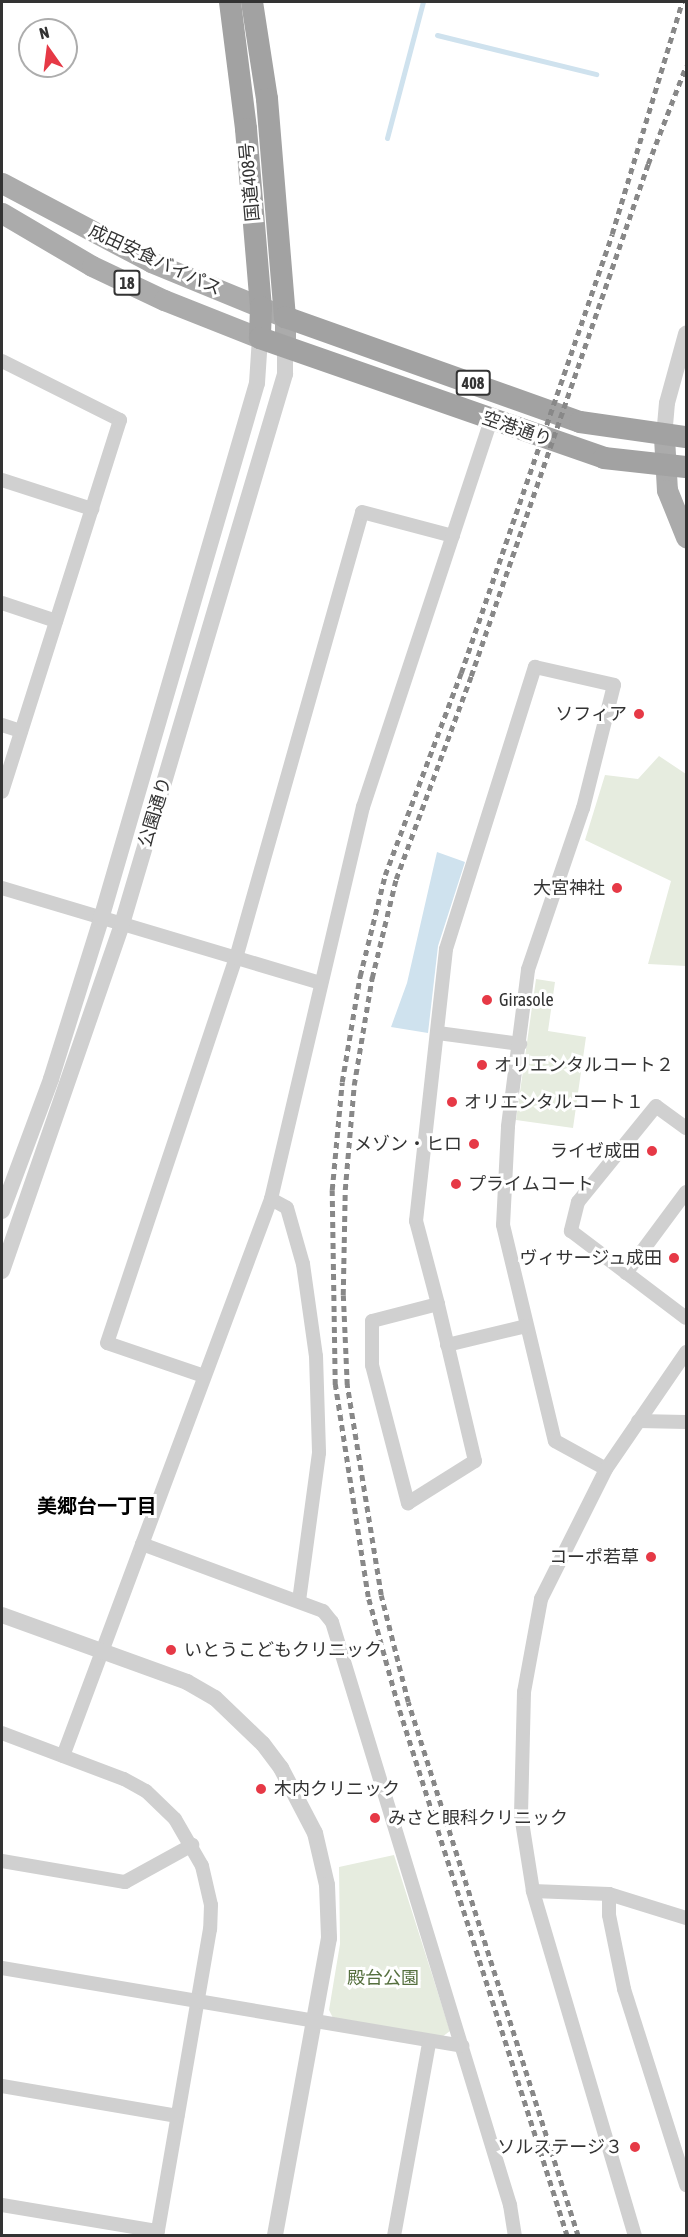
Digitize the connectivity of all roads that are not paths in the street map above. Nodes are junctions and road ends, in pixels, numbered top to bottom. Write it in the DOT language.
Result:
graph roads {
  1 [pos="230,2"];
  2 [pos="252,2"];
  3 [pos="2,183"];
  4 [pos="2,213"];
  5 [pos="261,307"];
  6 [pos="285,317"];
  7 [pos="687,334"];
  8 [pos="260,338"];
  9 [pos="285,346"];
  10 [pos="2,362"];
  11 [pos="491,420"];
  12 [pos="664,436"];
  13 [pos="687,437"];
  14 [pos="663,466"];
  15 [pos="687,467"];
  16 [pos="2,480"];
  17 [pos="92,509"];
  18 [pos="453,536"];
  19 [pos="687,537"];
  20 [pos="2,603"];
  21 [pos="56,621"];
  22 [pos="2,725"];
  23 [pos="21,731"];
  24 [pos="2,792"];
  25 [pos="2,888"];
  26 [pos="101,919"];
  27 [pos="122,924"];
  28 [pos="236,958"];
  29 [pos="320,983"];
  30 [pos="438,1033"];
  31 [pos="520,1044"];
  32 [pos="687,1128"];
  33 [pos="687,1192"];
  34 [pos="272,1199"];
  35 [pos="2,1211"];
  36 [pos="2,1271"];
  37 [pos="626,1273"];
  38 [pos="438,1304"];
  39 [pos="687,1318"];
  40 [pos="526,1326"];
  41 [pos="447,1345"];
  42 [pos="687,1352"];
  43 [pos="204,1376"];
  44 [pos="638,1421"];
  45 [pos="687,1422"];
  46 [pos="606,1469"];
  47 [pos="142,1544"];
  48 [pos="299,1601"];
  49 [pos="2,1615"];
  50 [pos="103,1653"];
  51 [pos="2,1733"];
  52 [pos="63,1756"];
  53 [pos="192,1845"];
  54 [pos="2,1861"];
  55 [pos="533,1891"];
  56 [pos="609,1894"];
  57 [pos="687,1918"];
  58 [pos="2,1968"];
  59 [pos="198,2002"];
  60 [pos="315,2023"];
  61 [pos="429,2043"];
  62 [pos="462,2046"];
  63 [pos="2,2086"];
  64 [pos="177,2116"];
  65 [pos="680,2140"];
  66 [pos="687,2185"];
  67 [pos="2,2205"];
  68 [pos="157,2233"];
  69 [pos="275,2235"];
  70 [pos="394,2235"];
  71 [pos="515,2235"];
  72 [pos="635,2235"];
  1 -- 5 [label="highway, 国道408号"];
  2 -- 6 [label="highway, 国道408号"];
  3 -- 5 [label="main road, 成田安食バイパス / 18"];
  4 -- 8 [label="main road, 成田安食バイパス / 18"];
  5 -- 6 [label="main road, 成田安食バイパス / 18"];
  5 -- 8 [label="highway, 国道408号"];
  6 -- 9 [label="main road"];
  6 -- 12 [label="highway, 空港通り / 408"];
  7 -- 12 [label="street"];
  8 -- 9 [label="highway"];
  8 -- 26 [label="street, 公園通り"];
  9 -- 11 [label="highway, 空港通り / 408"];
  9 -- 27 [label="street, 公園通り"];
  10 -- 17 [label="street"];
  11 -- 14 [label="highway, 空港通り / 408"];
  11 -- 18 [label="street"];
  12 -- 13 [label="highway, 空港通り / 408"];
  12 -- 14 [label="main road"];
  14 -- 15 [label="highway, 空港通り / 408"];
  14 -- 19 [label="main road"];
  16 -- 17 [label="street"];
  17 -- 21 [label="street"];
  18 -- 28 [label="street"];
  18 -- 29 [label="street"];
  20 -- 21 [label="street"];
  21 -- 23 [label="street"];
  22 -- 23 [label="street"];
  23 -- 24 [label="street"];
  25 -- 26 [label="street"];
  26 -- 27 [label="street"];
  26 -- 35 [label="street, 公園通り"];
  27 -- 28 [label="street"];
  27 -- 36 [label="street, 公園通り"];
  28 -- 29 [label="street"];
  28 -- 43 [label="street"];
  29 -- 34 [label="street"];
  30 -- 31 [label="street"];
  30 -- 31 [label="street"];
  30 -- 38 [label="street"];
  31 -- 40 [label="street"];
  32 -- 37 [label="street"];
  33 -- 37 [label="street"];
  34 -- 43 [label="street"];
  34 -- 48 [label="street"];
  37 -- 39 [label="street"];
  38 -- 41 [label="street"];
  38 -- 41 [label="street"];
  40 -- 41 [label="street"];
  40 -- 46 [label="street"];
  42 -- 44 [label="street"];
  43 -- 47 [label="street"];
  44 -- 45 [label="street"];
  44 -- 46 [label="street"];
  46 -- 55 [label="street"];
  47 -- 48 [label="street"];
  47 -- 50 [label="street"];
  48 -- 62 [label="street"];
  49 -- 50 [label="street"];
  50 -- 52 [label="street"];
  50 -- 60 [label="street"];
  51 -- 52 [label="street"];
  52 -- 53 [label="street"];
  53 -- 54 [label="street"];
  53 -- 59 [label="street"];
  55 -- 56 [label="street"];
  55 -- 72 [label="street"];
  56 -- 57 [label="street"];
  56 -- 65 [label="street"];
  58 -- 59 [label="street"];
  59 -- 60 [label="street"];
  59 -- 64 [label="street"];
  60 -- 61 [label="street"];
  60 -- 69 [label="street"];
  61 -- 62 [label="street"];
  61 -- 70 [label="street"];
  62 -- 71 [label="street"];
  63 -- 64 [label="street"];
  64 -- 68 [label="street"];
  65 -- 66 [label="street"];
  67 -- 68 [label="street"];
}
